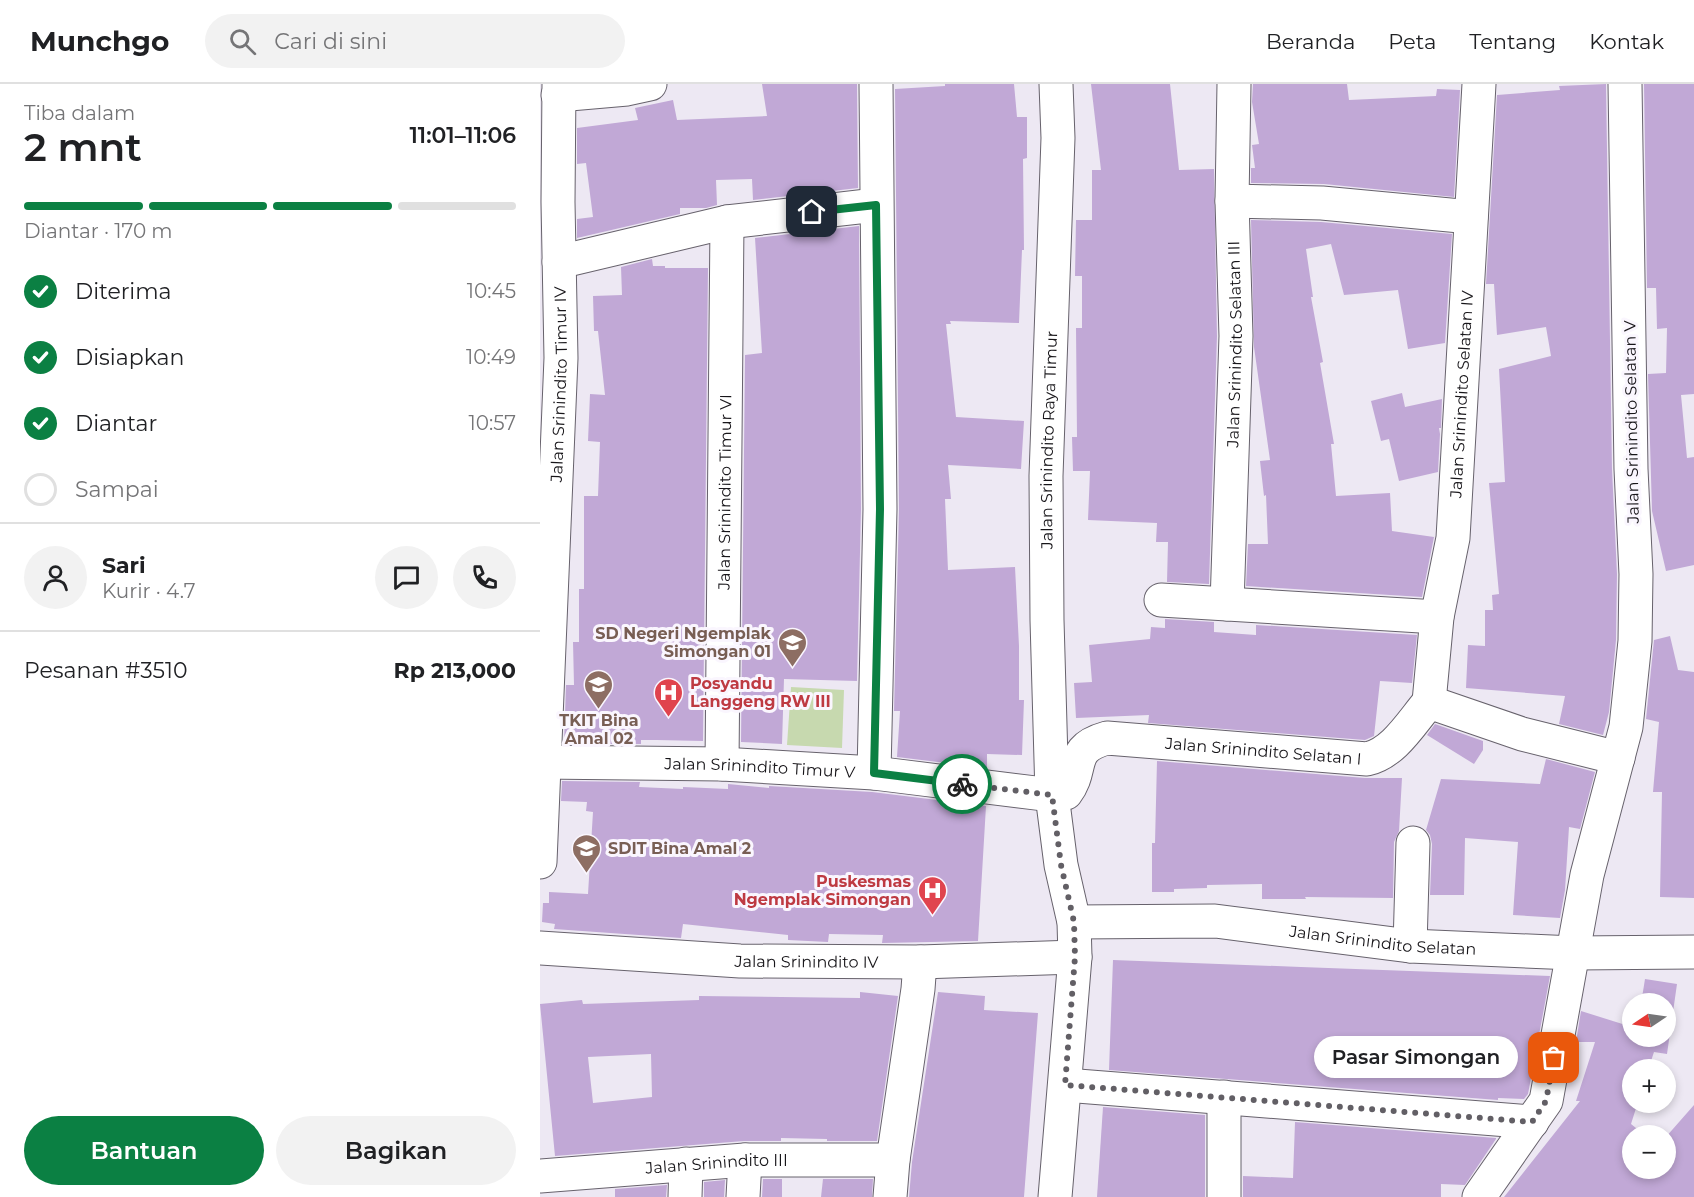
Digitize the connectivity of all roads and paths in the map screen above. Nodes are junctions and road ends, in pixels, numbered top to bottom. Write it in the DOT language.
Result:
graph roads {
  1 [pos="650,84"];
  2 [pos="876,84"];
  3 [pos="1056,84"];
  4 [pos="1234,84"];
  5 [pos="1479,84"];
  6 [pos="1625,84"];
  7 [pos="558,89"];
  8 [pos="1232,201"];
  9 [pos="876,205"];
  10 [pos="1471,217"];
  11 [pos="727,222"];
  12 [pos="559,262"];
  13 [pos="1161,600"];
  14 [pos="1227,604"];
  15 [pos="1437,617"];
  16 [pos="1429,702"];
  17 [pos="1618,758"];
  18 [pos="542,762"];
  19 [pos="722,764"];
  20 [pos="874,773"];
  21 [pos="1052,795"];
  22 [pos="1413,843"];
  23 [pos="540,862"];
  24 [pos="1074,922"];
  25 [pos="1410,946"];
  26 [pos="540,948"];
  27 [pos="1694,952"];
  28 [pos="1574,953"];
  29 [pos="1075,957"];
  30 [pos="920,962"];
  31 [pos="1065,1085"];
  32 [pos="1224,1097"];
  33 [pos="1532,1122"];
  34 [pos="745,1160"];
  35 [pos="893,1160"];
  36 [pos="686,1164"];
  37 [pos="540,1176"];
  38 [pos="685,1197"];
  39 [pos="743,1197"];
  40 [pos="891,1197"];
  41 [pos="1055,1197"];
  42 [pos="1224,1197"];
  43 [pos="1479,1197"];
  1 -- 7 [label="street"];
  2 -- 9 [label="street"];
  3 -- 21 [label="street, Jalan Srinindito Raya Timur"];
  4 -- 8 [label="street, Jalan Srinindito Selatan III"];
  5 -- 10 [label="street, Jalan Srinindito Selatan IV"];
  6 -- 17 [label="street, Jalan Srinindito Selatan V"];
  7 -- 12 [label="street, Jalan Srinindito Timur IV"];
  8 -- 10 [label="street"];
  8 -- 14 [label="street, Jalan Srinindito Selatan III"];
  9 -- 11 [label="street"];
  9 -- 20 [label="street"];
  10 -- 15 [label="street, Jalan Srinindito Selatan IV"];
  11 -- 12 [label="street"];
  11 -- 19 [label="street, Jalan Srinindito Timur VI"];
  12 -- 18 [label="street, Jalan Srinindito Timur IV"];
  13 -- 14 [label="street"];
  14 -- 15 [label="street"];
  15 -- 16 [label="street, Jalan Srinindito Selatan IV"];
  16 -- 17 [label="street"];
  16 -- 21 [label="street, Jalan Srinindito Selatan I"];
  17 -- 28 [label="street, Jalan Srinindito Selatan V"];
  18 -- 19 [label="street, Jalan Srinindito Timur V"];
  18 -- 23 [label="street, Jalan Srinindito Timur IV"];
  19 -- 20 [label="street, Jalan Srinindito Timur V"];
  20 -- 21 [label="street, Jalan Srinindito Timur V"];
  21 -- 24 [label="street, Jalan Srinindito Raya Timur"];
  22 -- 25 [label="street"];
  24 -- 25 [label="street, Jalan Srinindito Selatan"];
  24 -- 29 [label="street, Jalan Srinindito Raya Timur"];
  25 -- 28 [label="street, Jalan Srinindito Selatan"];
  26 -- 30 [label="street, Jalan Srinindito IV"];
  27 -- 28 [label="street, Jalan Srinindito Selatan"];
  28 -- 33 [label="street, Jalan Srinindito Selatan V"];
  29 -- 30 [label="street, Jalan Srinindito IV"];
  29 -- 31 [label="street, Jalan Srinindito Raya Timur"];
  30 -- 35 [label="street"];
  31 -- 32 [label="street"];
  31 -- 41 [label="street, Jalan Srinindito Raya Timur"];
  32 -- 33 [label="street"];
  32 -- 42 [label="street"];
  33 -- 43 [label="street, Jalan Srinindito Selatan V"];
  34 -- 35 [label="street, Jalan Srinindito III"];
  34 -- 36 [label="street, Jalan Srinindito III"];
  34 -- 39 [label="street"];
  35 -- 40 [label="street"];
  36 -- 37 [label="street, Jalan Srinindito III"];
  36 -- 38 [label="street"];
}
